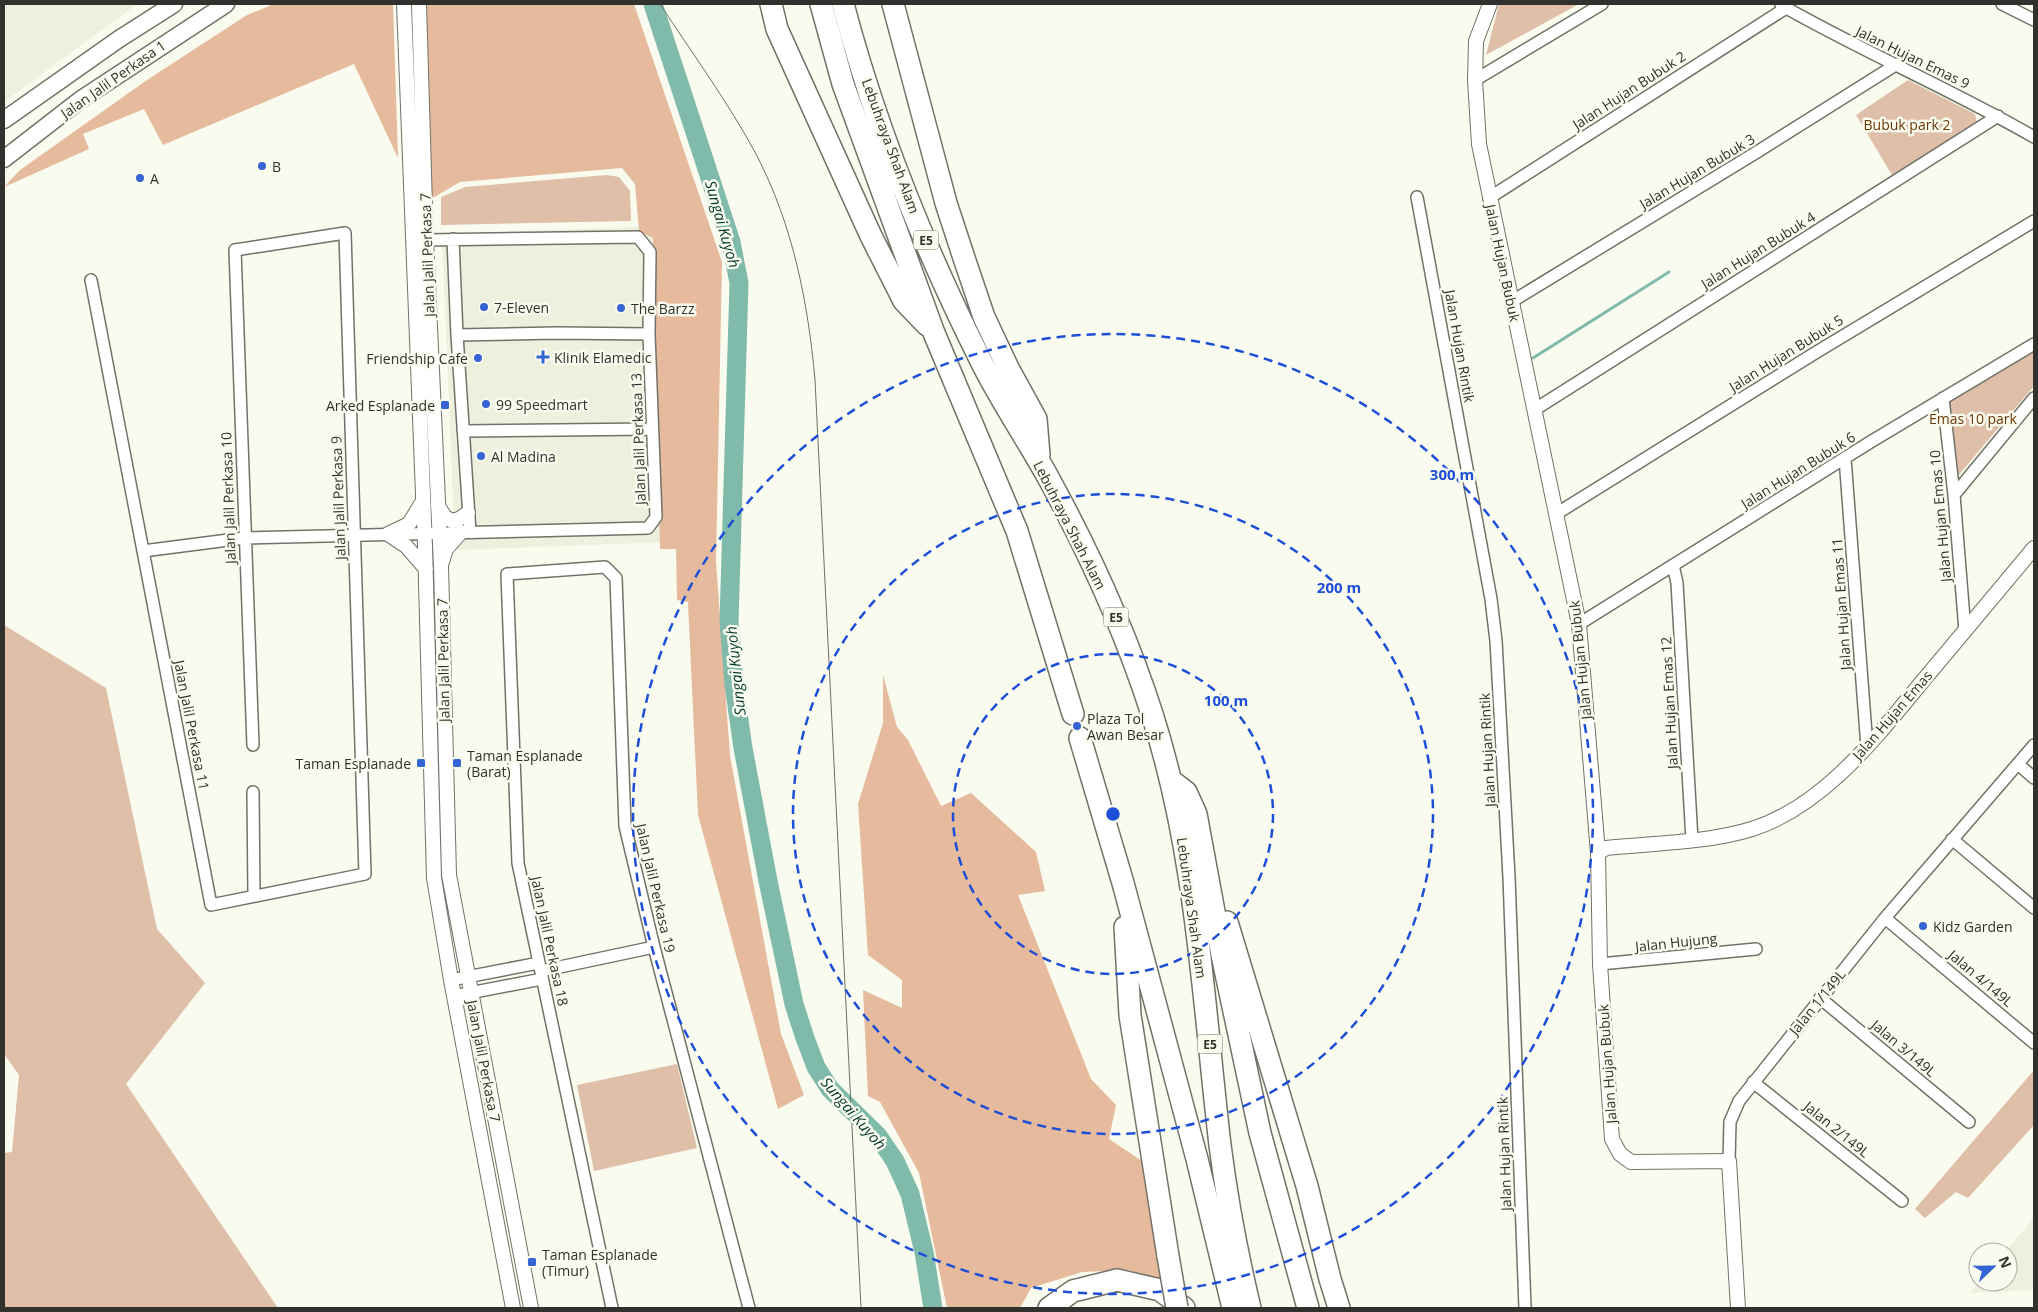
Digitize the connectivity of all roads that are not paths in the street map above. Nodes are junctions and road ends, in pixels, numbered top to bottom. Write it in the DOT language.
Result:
graph roads {
  1 [pos="174,4"];
  2 [pos="226,4"];
  3 [pos="404,4"];
  4 [pos="420,4"];
  5 [pos="771,4"];
  6 [pos="821,4"];
  7 [pos="843,4"];
  8 [pos="893,4"];
  9 [pos="1490,4"];
  10 [pos="1602,4"];
  11 [pos="2002,4"];
  12 [pos="1783,6"];
  13 [pos="2034,20"];
  14 [pos="1897,64"];
  15 [pos="1475,80"];
  16 [pos="1998,116"];
  17 [pos="4,120"];
  18 [pos="2034,136"];
  19 [pos="8,155"];
  20 [pos="1417,197"];
  21 [pos="1489,198"];
  22 [pos="2034,221"];
  23 [pos="453,239"];
  24 [pos="426,240"];
  25 [pos="235,250"];
  26 [pos="91,280"];
  27 [pos="1511,302"];
  28 [pos="934,333"];
  29 [pos="650,334"];
  30 [pos="457,336"];
  31 [pos="2034,344"];
  32 [pos="1943,398"];
  33 [pos="2034,398"];
  34 [pos="1534,410"];
  35 [pos="652,429"];
  36 [pos="463,431"];
  37 [pos="1845,458"];
  38 [pos="1040,463"];
  39 [pos="1954,495"];
  40 [pos="423,501"];
  41 [pos="438,506"];
  42 [pos="468,513"];
  43 [pos="1556,514"];
  44 [pos="465,532"];
  45 [pos="424,533"];
  46 [pos="439,533"];
  47 [pos="388,534"];
  48 [pos="354,535"];
  49 [pos="244,538"];
  50 [pos="2034,548"];
  51 [pos="143,552"];
  52 [pos="1674,565"];
  53 [pos="441,566"];
  54 [pos="426,569"];
  55 [pos="506,574"];
  56 [pos="1579,624"];
  57 [pos="1964,631"];
  58 [pos="1073,714"];
  59 [pos="1080,738"];
  60 [pos="252,745"];
  61 [pos="2034,745"];
  62 [pos="1867,747"];
  63 [pos="2018,764"];
  64 [pos="2034,778"];
  65 [pos="1171,780"];
  66 [pos="253,792"];
  67 [pos="1952,839"];
  68 [pos="1692,840"];
  69 [pos="1598,853"];
  70 [pos="1123,883"];
  71 [pos="254,896"];
  72 [pos="1213,903"];
  73 [pos="2034,908"];
  74 [pos="1885,918"];
  75 [pos="654,947"];
  76 [pos="1756,949"];
  77 [pos="1600,964"];
  78 [pos="540,971"];
  79 [pos="468,976"];
  80 [pos="451,980"];
  81 [pos="471,993"];
  82 [pos="454,996"];
  83 [pos="1820,998"];
  84 [pos="2034,1042"];
  85 [pos="1754,1082"];
  86 [pos="1969,1122"];
  87 [pos="1729,1161"];
  88 [pos="1902,1201"];
  89 [pos="513,1308"];
  90 [pos="531,1308"];
  91 [pos="612,1308"];
  92 [pos="749,1308"];
  93 [pos="1049,1308"];
  94 [pos="1177,1308"];
  95 [pos="1184,1308"];
  96 [pos="1233,1308"];
  97 [pos="1250,1308"];
  98 [pos="1308,1308"];
  99 [pos="1339,1308"];
  100 [pos="1525,1308"];
  101 [pos="1738,1308"];
  1 -- 17 [label="main road, Jalan Jalil Perkasa 1"];
  2 -- 19 [label="main road, Jalan Jalil Perkasa 1"];
  3 -- 40 [label="street, Jalan Jalil Perkasa 7"];
  4 -- 24 [label="street, Jalan Jalil Perkasa 7"];
  5 -- 28 [label="highway"];
  6 -- 28 [label="highway, Lebuhraya Shah Alam / E5"];
  7 -- 38 [label="highway, Lebuhraya Shah Alam / E5"];
  8 -- 38 [label="highway"];
  9 -- 15 [label="street, Jalan Hujan Bubuk"];
  10 -- 15 [label="street"];
  11 -- 13 [label="street"];
  12 -- 14 [label="street, Jalan Hujan Emas 9"];
  12 -- 21 [label="street, Jalan Hujan Bubuk 2"];
  14 -- 16 [label="street, Jalan Hujan Emas 9"];
  14 -- 27 [label="street, Jalan Hujan Bubuk 3"];
  15 -- 21 [label="street, Jalan Hujan Bubuk"];
  16 -- 18 [label="street, Jalan Hujan Emas 9"];
  16 -- 34 [label="street, Jalan Hujan Bubuk 4"];
  20 -- 100 [label="street, Jalan Hujan Rintik"];
  21 -- 27 [label="street, Jalan Hujan Bubuk"];
  22 -- 43 [label="street, Jalan Hujan Bubuk 5"];
  23 -- 24 [label="street, Jalan Jalil Perkasa 13"];
  23 -- 29 [label="street, Jalan Jalil Perkasa 13"];
  23 -- 30 [label="street"];
  24 -- 41 [label="street, Jalan Jalil Perkasa 7"];
  25 -- 48 [label="street, Jalan Jalil Perkasa 9"];
  25 -- 49 [label="street, Jalan Jalil Perkasa 10"];
  26 -- 51 [label="street, Jalan Jalil Perkasa 11"];
  27 -- 34 [label="street, Jalan Hujan Bubuk"];
  28 -- 58 [label="highway, Lebuhraya Shah Alam / E5"];
  29 -- 30 [label="street"];
  29 -- 35 [label="street, Jalan Jalil Perkasa 13"];
  30 -- 36 [label="street"];
  31 -- 32 [label="street, Jalan Hujan Bubuk 6"];
  32 -- 37 [label="street, Jalan Hujan Bubuk 6"];
  32 -- 39 [label="street, Jalan Hujan Emas 10"];
  33 -- 39 [label="street"];
  34 -- 43 [label="street, Jalan Hujan Bubuk"];
  35 -- 36 [label="street"];
  35 -- 44 [label="street, Jalan Jalil Perkasa 13"];
  36 -- 42 [label="street"];
  37 -- 52 [label="street, Jalan Hujan Bubuk 6"];
  37 -- 62 [label="street, Jalan Hujan Emas 11"];
  38 -- 65 [label="highway, Lebuhraya Shah Alam / E5"];
  39 -- 57 [label="street, Jalan Hujan Emas 10"];
  40 -- 45 [label="street, Jalan Jalil Perkasa 7"];
  40 -- 47 [label="street"];
  41 -- 42 [label="street"];
  41 -- 46 [label="street, Jalan Jalil Perkasa 7"];
  42 -- 44 [label="street"];
  43 -- 56 [label="street, Jalan Hujan Bubuk"];
  44 -- 46 [label="street, Jalan Jalil Perkasa 13"];
  44 -- 53 [label="street"];
  45 -- 46 [label="street, Jalan Jalil Perkasa 13"];
  45 -- 47 [label="street, Jalan Jalil Perkasa 13"];
  45 -- 54 [label="street, Jalan Jalil Perkasa 7"];
  46 -- 53 [label="street, Jalan Jalil Perkasa 7"];
  47 -- 48 [label="street, Jalan Jalil Perkasa 13"];
  47 -- 54 [label="street"];
  48 -- 49 [label="street, Jalan Jalil Perkasa 13"];
  48 -- 71 [label="street, Jalan Jalil Perkasa 9"];
  49 -- 51 [label="street, Jalan Jalil Perkasa 13"];
  49 -- 60 [label="street, Jalan Jalil Perkasa 10"];
  50 -- 57 [label="street, Jalan Hujan Emas"];
  51 -- 71 [label="street, Jalan Jalil Perkasa 11"];
  52 -- 56 [label="street, Jalan Hujan Bubuk 6"];
  52 -- 68 [label="street, Jalan Hujan Emas 12"];
  53 -- 79 [label="street, Jalan Jalil Perkasa 7"];
  54 -- 80 [label="street, Jalan Jalil Perkasa 7"];
  55 -- 75 [label="street, Jalan Jalil Perkasa 19"];
  55 -- 78 [label="street, Jalan Jalil Perkasa 18"];
  56 -- 69 [label="street, Jalan Hujan Bubuk"];
  57 -- 62 [label="street, Jalan Hujan Emas"];
  59 -- 70 [label="highway"];
  61 -- 63 [label="street, Jalan 1/149L"];
  62 -- 68 [label="street, Jalan Hujan Emas"];
  63 -- 64 [label="street"];
  63 -- 67 [label="street, Jalan 1/149L"];
  65 -- 72 [label="highway"];
  65 -- 97 [label="highway, Lebuhraya Shah Alam / E5"];
  66 -- 71 [label="street"];
  67 -- 73 [label="street"];
  67 -- 74 [label="street, Jalan 1/149L"];
  68 -- 69 [label="street, Jalan Hujan Emas"];
  69 -- 77 [label="street, Jalan Hujan Bubuk"];
  70 -- 94 [label="highway, bridge"];
  70 -- 96 [label="highway"];
  72 -- 98 [label="highway"];
  72 -- 99 [label="highway"];
  74 -- 83 [label="street, Jalan 1/149L"];
  74 -- 84 [label="street, Jalan 4/149L"];
  75 -- 78 [label="street"];
  75 -- 92 [label="street, Jalan Jalil Perkasa 19"];
  76 -- 77 [label="street, Jalan Hujung"];
  77 -- 87 [label="street, Jalan Hujan Bubuk"];
  78 -- 79 [label="street"];
  78 -- 81 [label="street"];
  78 -- 91 [label="street, Jalan Jalil Perkasa 18"];
  79 -- 80 [label="street"];
  79 -- 81 [label="street, Jalan Jalil Perkasa 7"];
  80 -- 82 [label="street, Jalan Jalil Perkasa 7"];
  81 -- 82 [label="street"];
  81 -- 90 [label="street, Jalan Jalil Perkasa 7"];
  82 -- 89 [label="street, Jalan Jalil Perkasa 7"];
  83 -- 85 [label="street, Jalan 1/149L"];
  83 -- 86 [label="street, Jalan 3/149L"];
  85 -- 87 [label="street, Jalan 1/149L"];
  85 -- 88 [label="street, Jalan 2/149L"];
  87 -- 101 [label="street, Jalan 1/149L"];
  93 -- 95 [label="highway"];
}
